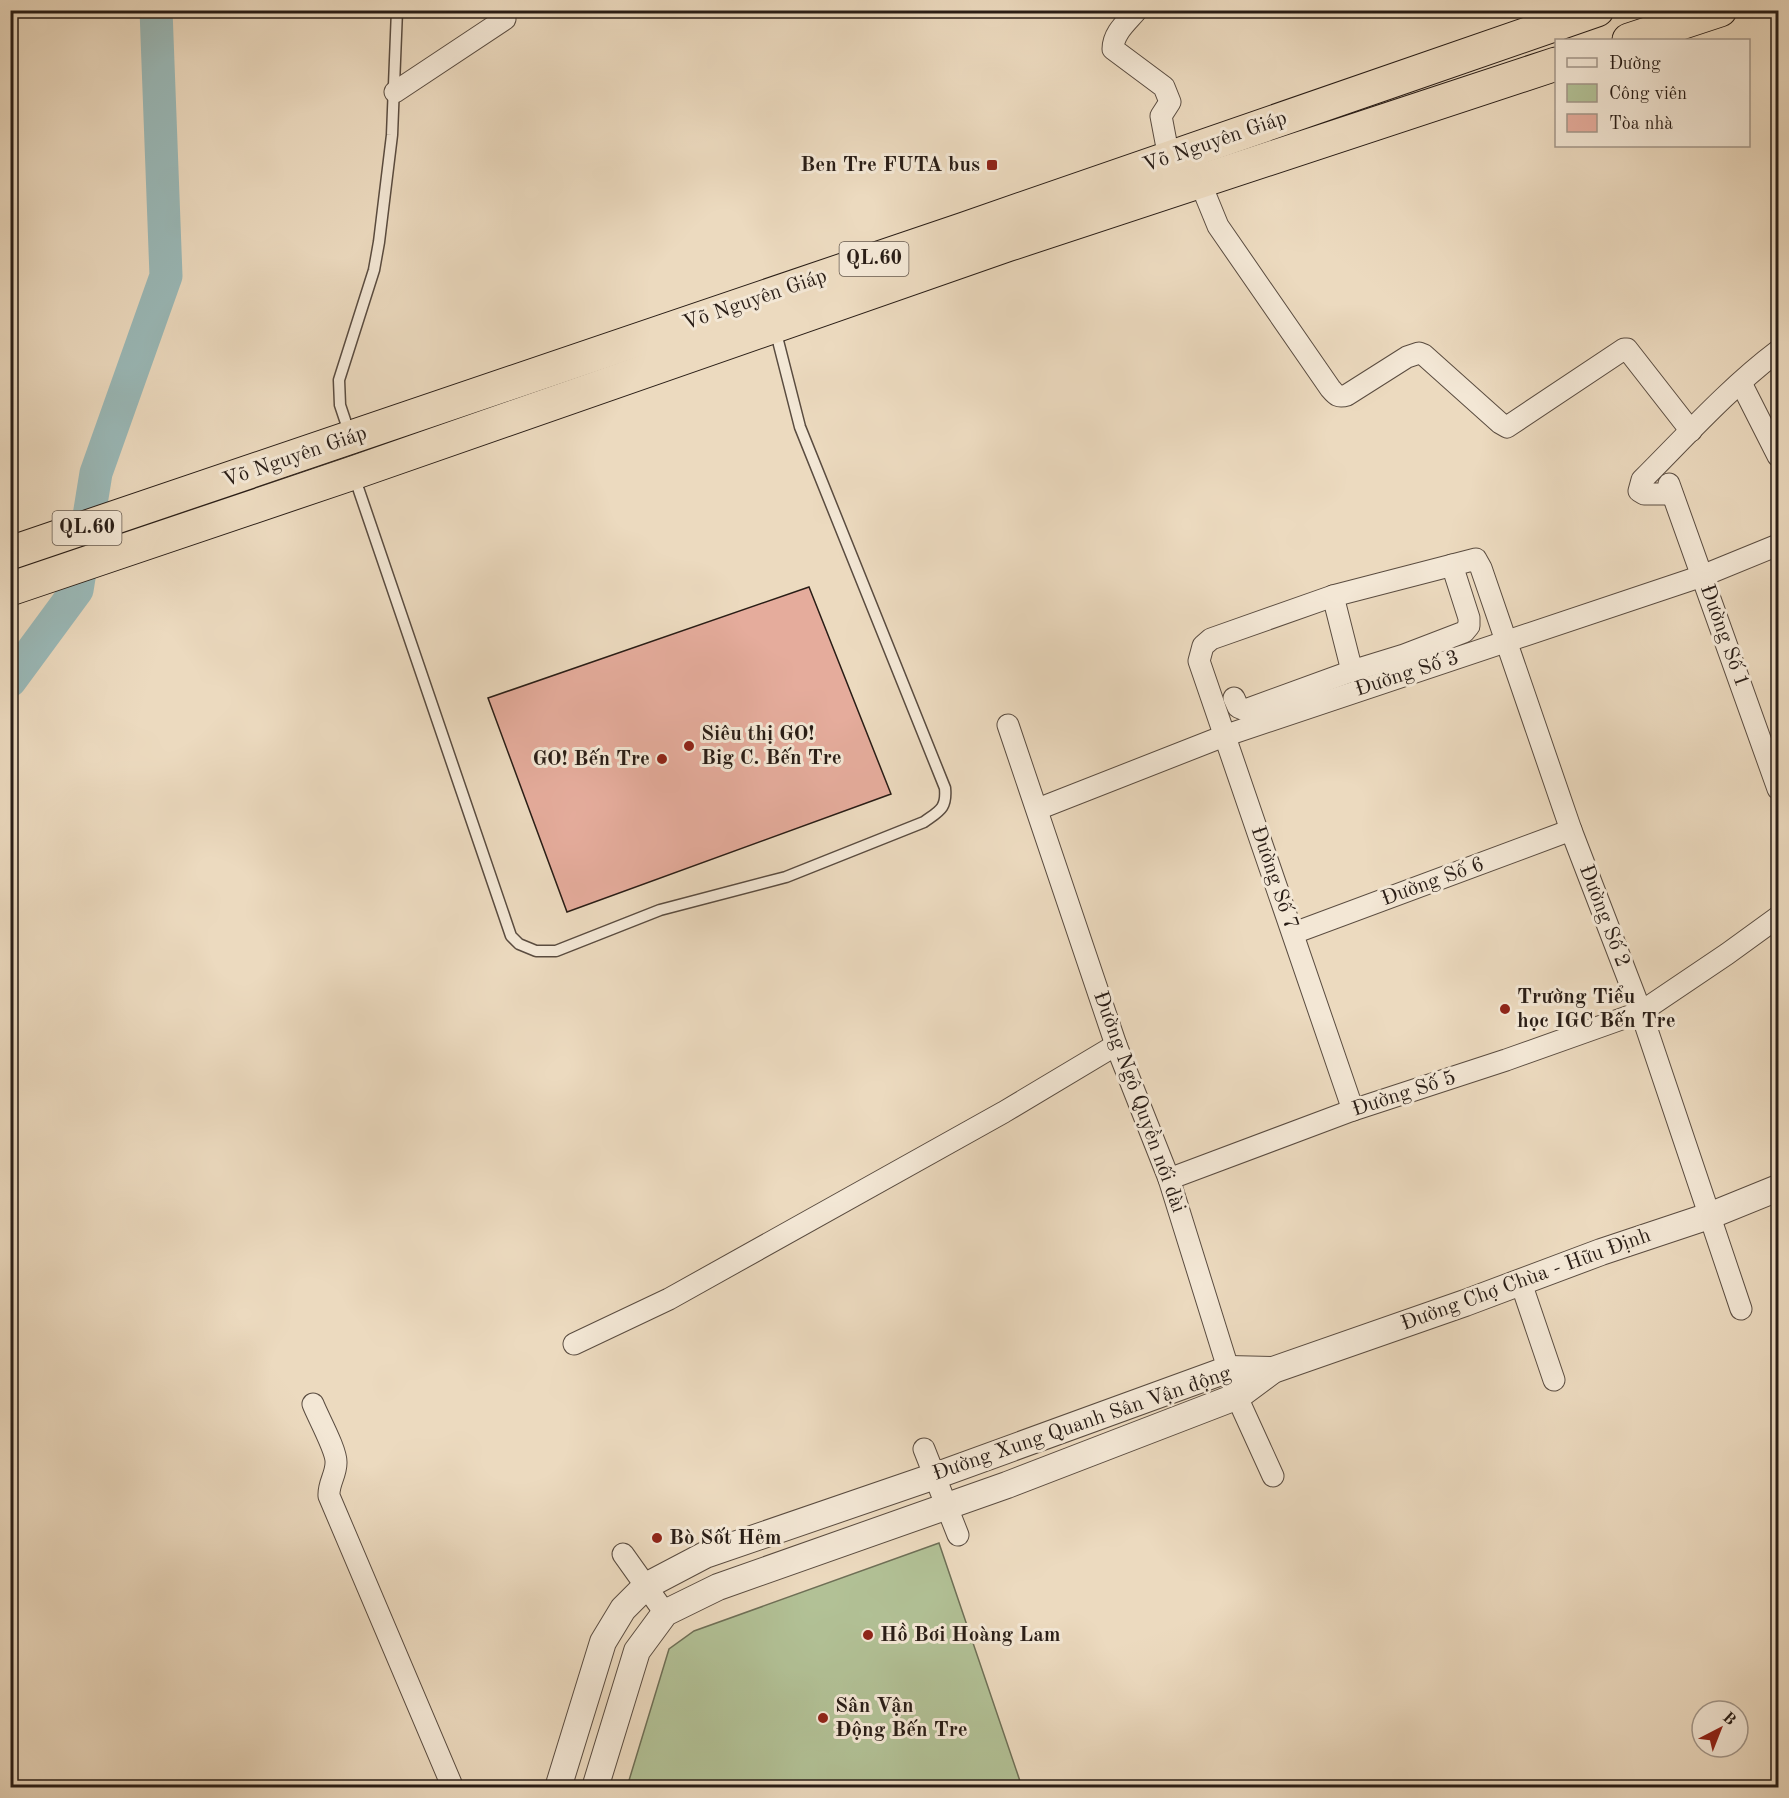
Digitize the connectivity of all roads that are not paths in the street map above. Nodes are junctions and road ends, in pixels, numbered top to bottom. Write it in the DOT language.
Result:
graph roads {
  1 [pos="397,10"];
  2 [pos="1137,10"];
  3 [pos="1597,10"];
  4 [pos="1720,10"];
  5 [pos="505,20"];
  6 [pos="1632,39"];
  7 [pos="1555,65"];
  8 [pos="395,92"];
  9 [pos="1168,158"];
  10 [pos="1200,182"];
  11 [pos="1003,231"];
  12 [pos="774,326"];
  13 [pos="1779,351"];
  14 [pos="1741,383"];
  15 [pos="1691,432"];
  16 [pos="351,438"];
  17 [pos="1779,456"];
  18 [pos="353,472"];
  19 [pos="1779,545"];
  20 [pos="17,551"];
  21 [pos="1452,565"];
  22 [pos="1702,576"];
  23 [pos="14,588"];
  24 [pos="1333,596"];
  25 [pos="1506,642"];
  26 [pos="1352,671"];
  27 [pos="1234,698"];
  28 [pos="1008,725"];
  29 [pos="1224,736"];
  30 [pos="1779,789"];
  31 [pos="1038,809"];
  32 [pos="1571,830"];
  33 [pos="1779,917"];
  34 [pos="1294,933"];
  35 [pos="1641,1012"];
  36 [pos="1116,1045"];
  37 [pos="1353,1110"];
  38 [pos="1169,1179"];
  39 [pos="1779,1188"];
  40 [pos="1709,1216"];
  41 [pos="1521,1282"];
  42 [pos="1741,1309"];
  43 [pos="574,1344"];
  44 [pos="1229,1369"];
  45 [pos="1273,1370"];
  46 [pos="1554,1380"];
  47 [pos="1238,1396"];
  48 [pos="313,1404"];
  49 [pos="924,1449"];
  50 [pos="934,1476"];
  51 [pos="1273,1476"];
  52 [pos="946,1506"];
  53 [pos="958,1535"];
  54 [pos="623,1554"];
  55 [pos="646,1587"];
  56 [pos="665,1613"];
  57 [pos="600,1786"];
  58 [pos="453,1788"];
  59 [pos="558,1788"];
  1 -- 8 [label="lane"];
  2 -- 9 [label="street"];
  3 -- 9 [label="highway, Võ Nguyên Giáp / QL.60"];
  4 -- 6 [label="highway"];
  5 -- 8 [label="street"];
  7 -- 10 [label="highway, Võ Nguyên Giáp / QL.60"];
  8 -- 16 [label="lane"];
  9 -- 11 [label="highway, Võ Nguyên Giáp / QL.60"];
  10 -- 11 [label="highway, Võ Nguyên Giáp / QL.60"];
  10 -- 15 [label="street"];
  11 -- 12 [label="highway, Võ Nguyên Giáp / QL.60"];
  11 -- 16 [label="highway, Võ Nguyên Giáp / QL.60"];
  12 -- 18 [label="highway, Võ Nguyên Giáp / QL.60"];
  12 -- 18 [label="lane"];
  13 -- 14 [label="street"];
  14 -- 15 [label="street"];
  14 -- 17 [label="street"];
  15 -- 22 [label="street, Đường Số 1"];
  16 -- 20 [label="highway, Võ Nguyên Giáp / QL.60"];
  18 -- 23 [label="highway, Võ Nguyên Giáp / QL.60"];
  19 -- 22 [label="street, Đường Số 3"];
  21 -- 24 [label="street"];
  21 -- 25 [label="street, Đường Số 2"];
  21 -- 26 [label="street"];
  22 -- 25 [label="street, Đường Số 3"];
  22 -- 30 [label="street, Đường Số 1"];
  24 -- 26 [label="street"];
  24 -- 29 [label="street, Đường Số 7"];
  25 -- 29 [label="street, Đường Số 3"];
  25 -- 32 [label="street, Đường Số 2"];
  26 -- 27 [label="street"];
  28 -- 31 [label="street, Đường Ngô Quyền nối dài"];
  29 -- 31 [label="street, Đường Số 3"];
  29 -- 34 [label="street, Đường Số 7"];
  31 -- 36 [label="street, Đường Ngô Quyền nối dài"];
  32 -- 34 [label="street, Đường Số 6"];
  32 -- 35 [label="street, Đường Số 2"];
  33 -- 35 [label="street, Đường Số 5"];
  34 -- 37 [label="street, Đường Số 7"];
  35 -- 37 [label="street, Đường Số 5"];
  35 -- 40 [label="street, Đường Số 2"];
  36 -- 38 [label="street, Đường Ngô Quyền nối dài"];
  36 -- 43 [label="street"];
  37 -- 38 [label="street, Đường Số 5"];
  38 -- 44 [label="street, Đường Ngô Quyền nối dài"];
  39 -- 40 [label="street, Đường Chợ Chùa - Hữu Định"];
  40 -- 41 [label="street, Đường Chợ Chùa - Hữu Định"];
  40 -- 42 [label="street, Đường Số 2"];
  41 -- 45 [label="street, Đường Chợ Chùa - Hữu Định"];
  41 -- 46 [label="street"];
  44 -- 45 [label="street, Đường Xung Quanh Sân Vận động"];
  44 -- 47 [label="street, Đường Ngô Quyền nối dài"];
  44 -- 50 [label="street, Đường Xung Quanh Sân Vận động"];
  45 -- 47 [label="street, Đường Xung Quanh Sân Vận động"];
  47 -- 51 [label="street, Đường Ngô Quyền nối dài"];
  47 -- 52 [label="street, Đường Xung Quanh Sân Vận động"];
  48 -- 58 [label="street"];
  49 -- 50 [label="street"];
  50 -- 52 [label="street"];
  50 -- 55 [label="street, Đường Xung Quanh Sân Vận động"];
  52 -- 53 [label="street"];
  52 -- 56 [label="street, Đường Xung Quanh Sân Vận động"];
  54 -- 55 [label="street"];
  55 -- 56 [label="street"];
  55 -- 59 [label="street, Đường Xung Quanh Sân Vận động"];
  56 -- 57 [label="street, Đường Xung Quanh Sân Vận động"];
}
